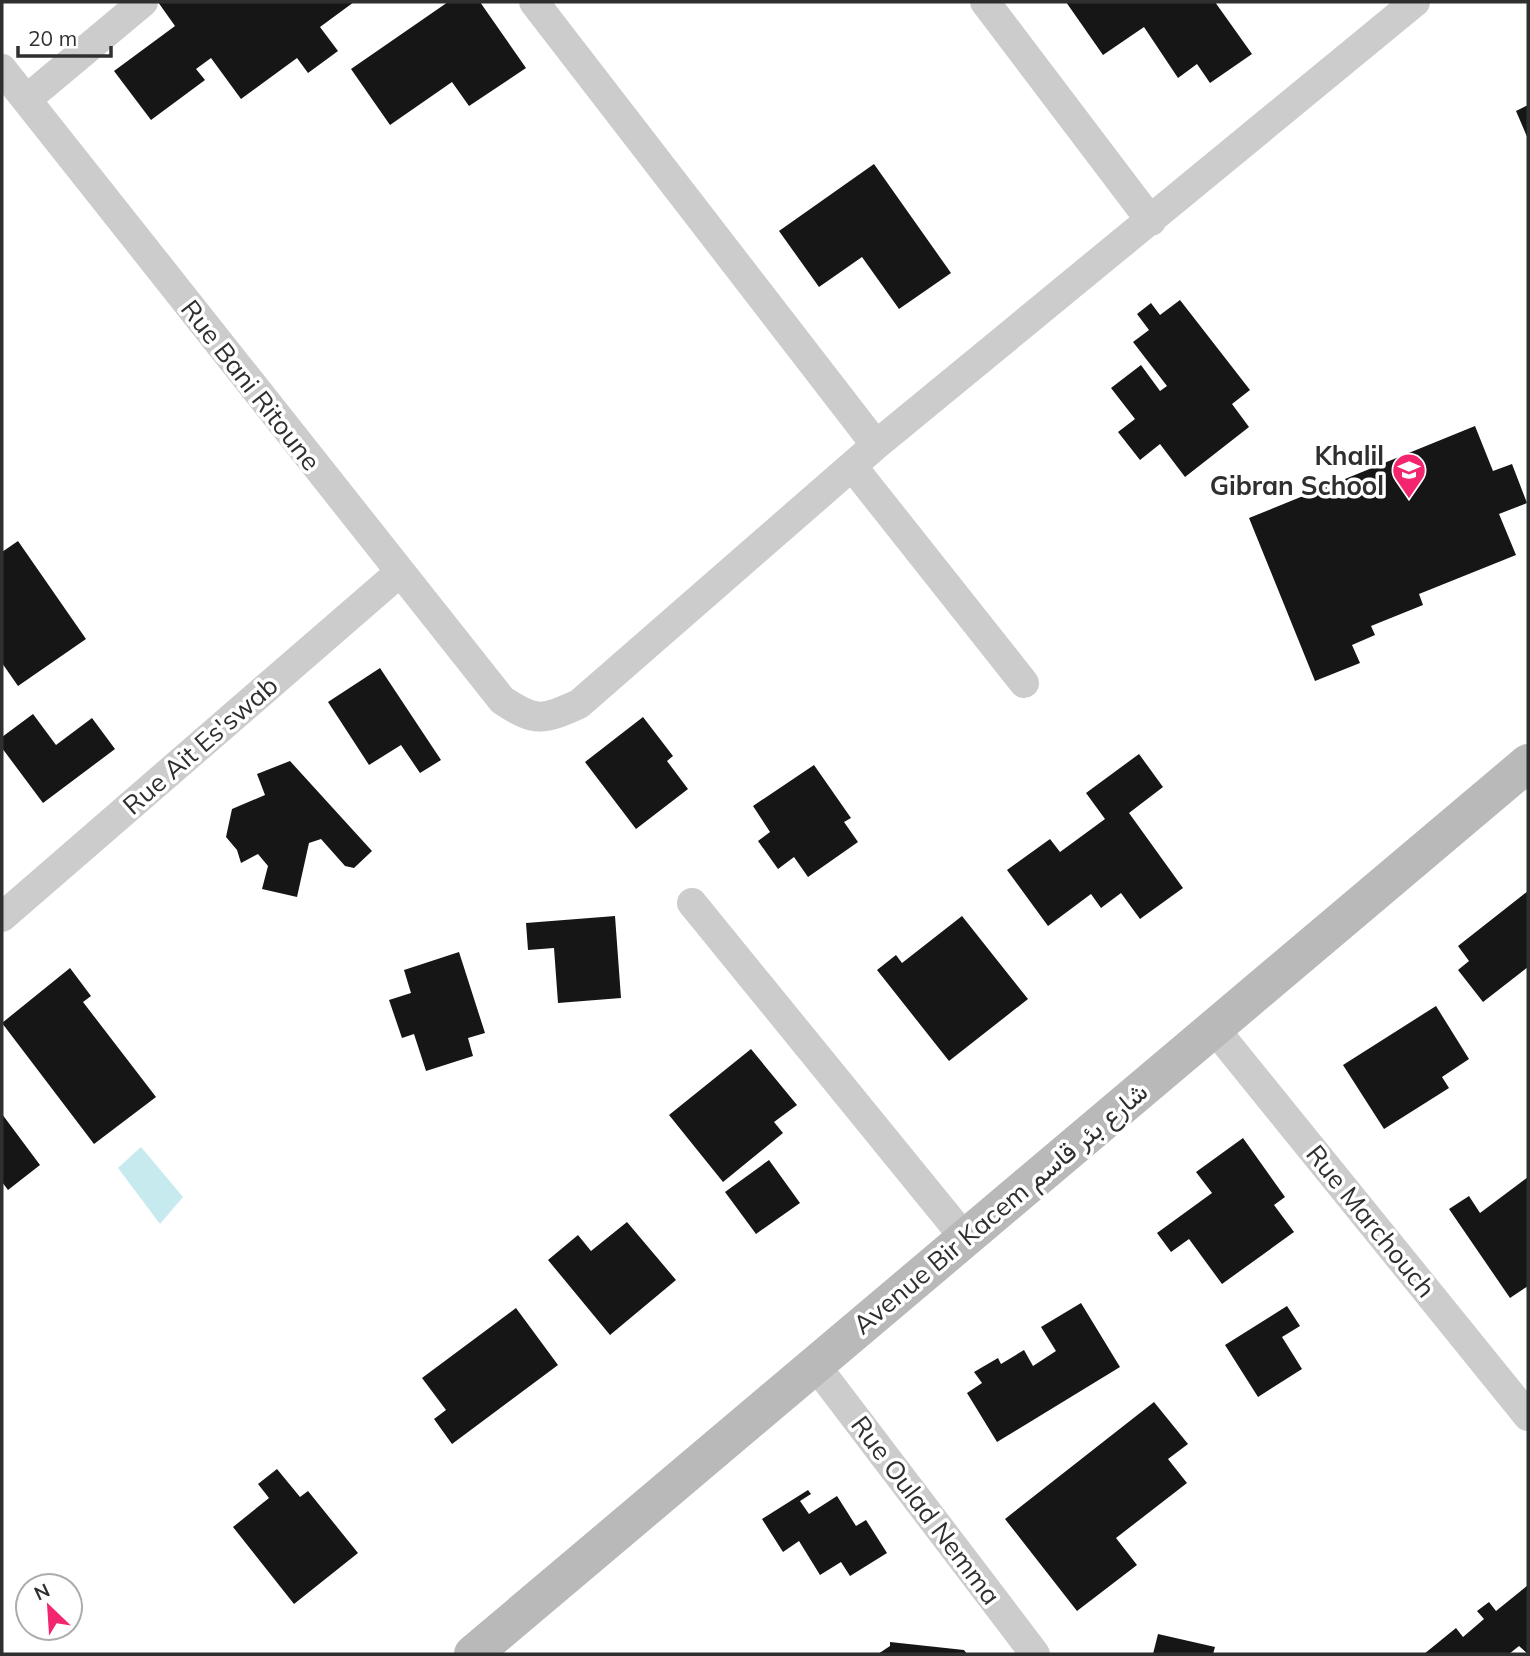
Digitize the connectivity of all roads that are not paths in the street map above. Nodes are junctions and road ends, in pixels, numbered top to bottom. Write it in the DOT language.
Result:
graph roads {
  1 [pos="142,2"];
  2 [pos="534,2"];
  3 [pos="985,2"];
  4 [pos="1415,2"];
  5 [pos="2,69"];
  6 [pos="27,99"];
  7 [pos="1152,221"];
  8 [pos="876,445"];
  9 [pos="852,466"];
  10 [pos="399,573"];
  11 [pos="1024,683"];
  12 [pos="1528,763"];
  13 [pos="692,903"];
  14 [pos="2,917"];
  15 [pos="1213,1027"];
  16 [pos="964,1237"];
  17 [pos="816,1366"];
  18 [pos="1528,1416"];
  19 [pos="473,1654"];
  20 [pos="1035,1654"];
  1 -- 6 [label="street"];
  2 -- 8 [label="street"];
  3 -- 7 [label="street"];
  4 -- 7 [label="street"];
  5 -- 6 [label="street, Rue Bani Ritoune"];
  6 -- 10 [label="street, Rue Bani Ritoune"];
  7 -- 8 [label="street"];
  8 -- 9 [label="street"];
  9 -- 10 [label="street, Rue Bani Ritoune"];
  9 -- 11 [label="street"];
  10 -- 14 [label="street, Rue Ait Es'swab"];
  12 -- 15 [label="street, Avenue Bir Kacem شارع بئر قاسم"];
  13 -- 16 [label="street"];
  15 -- 16 [label="street, Avenue Bir Kacem شارع بئر قاسم"];
  15 -- 18 [label="street, Rue Marchouch"];
  16 -- 17 [label="street, Avenue Bir Kacem شارع بئر قاسم"];
  17 -- 19 [label="street, Avenue Bir Kacem شارع بئر قاسم"];
  17 -- 20 [label="street, Rue Oulad Nemma"];
}
